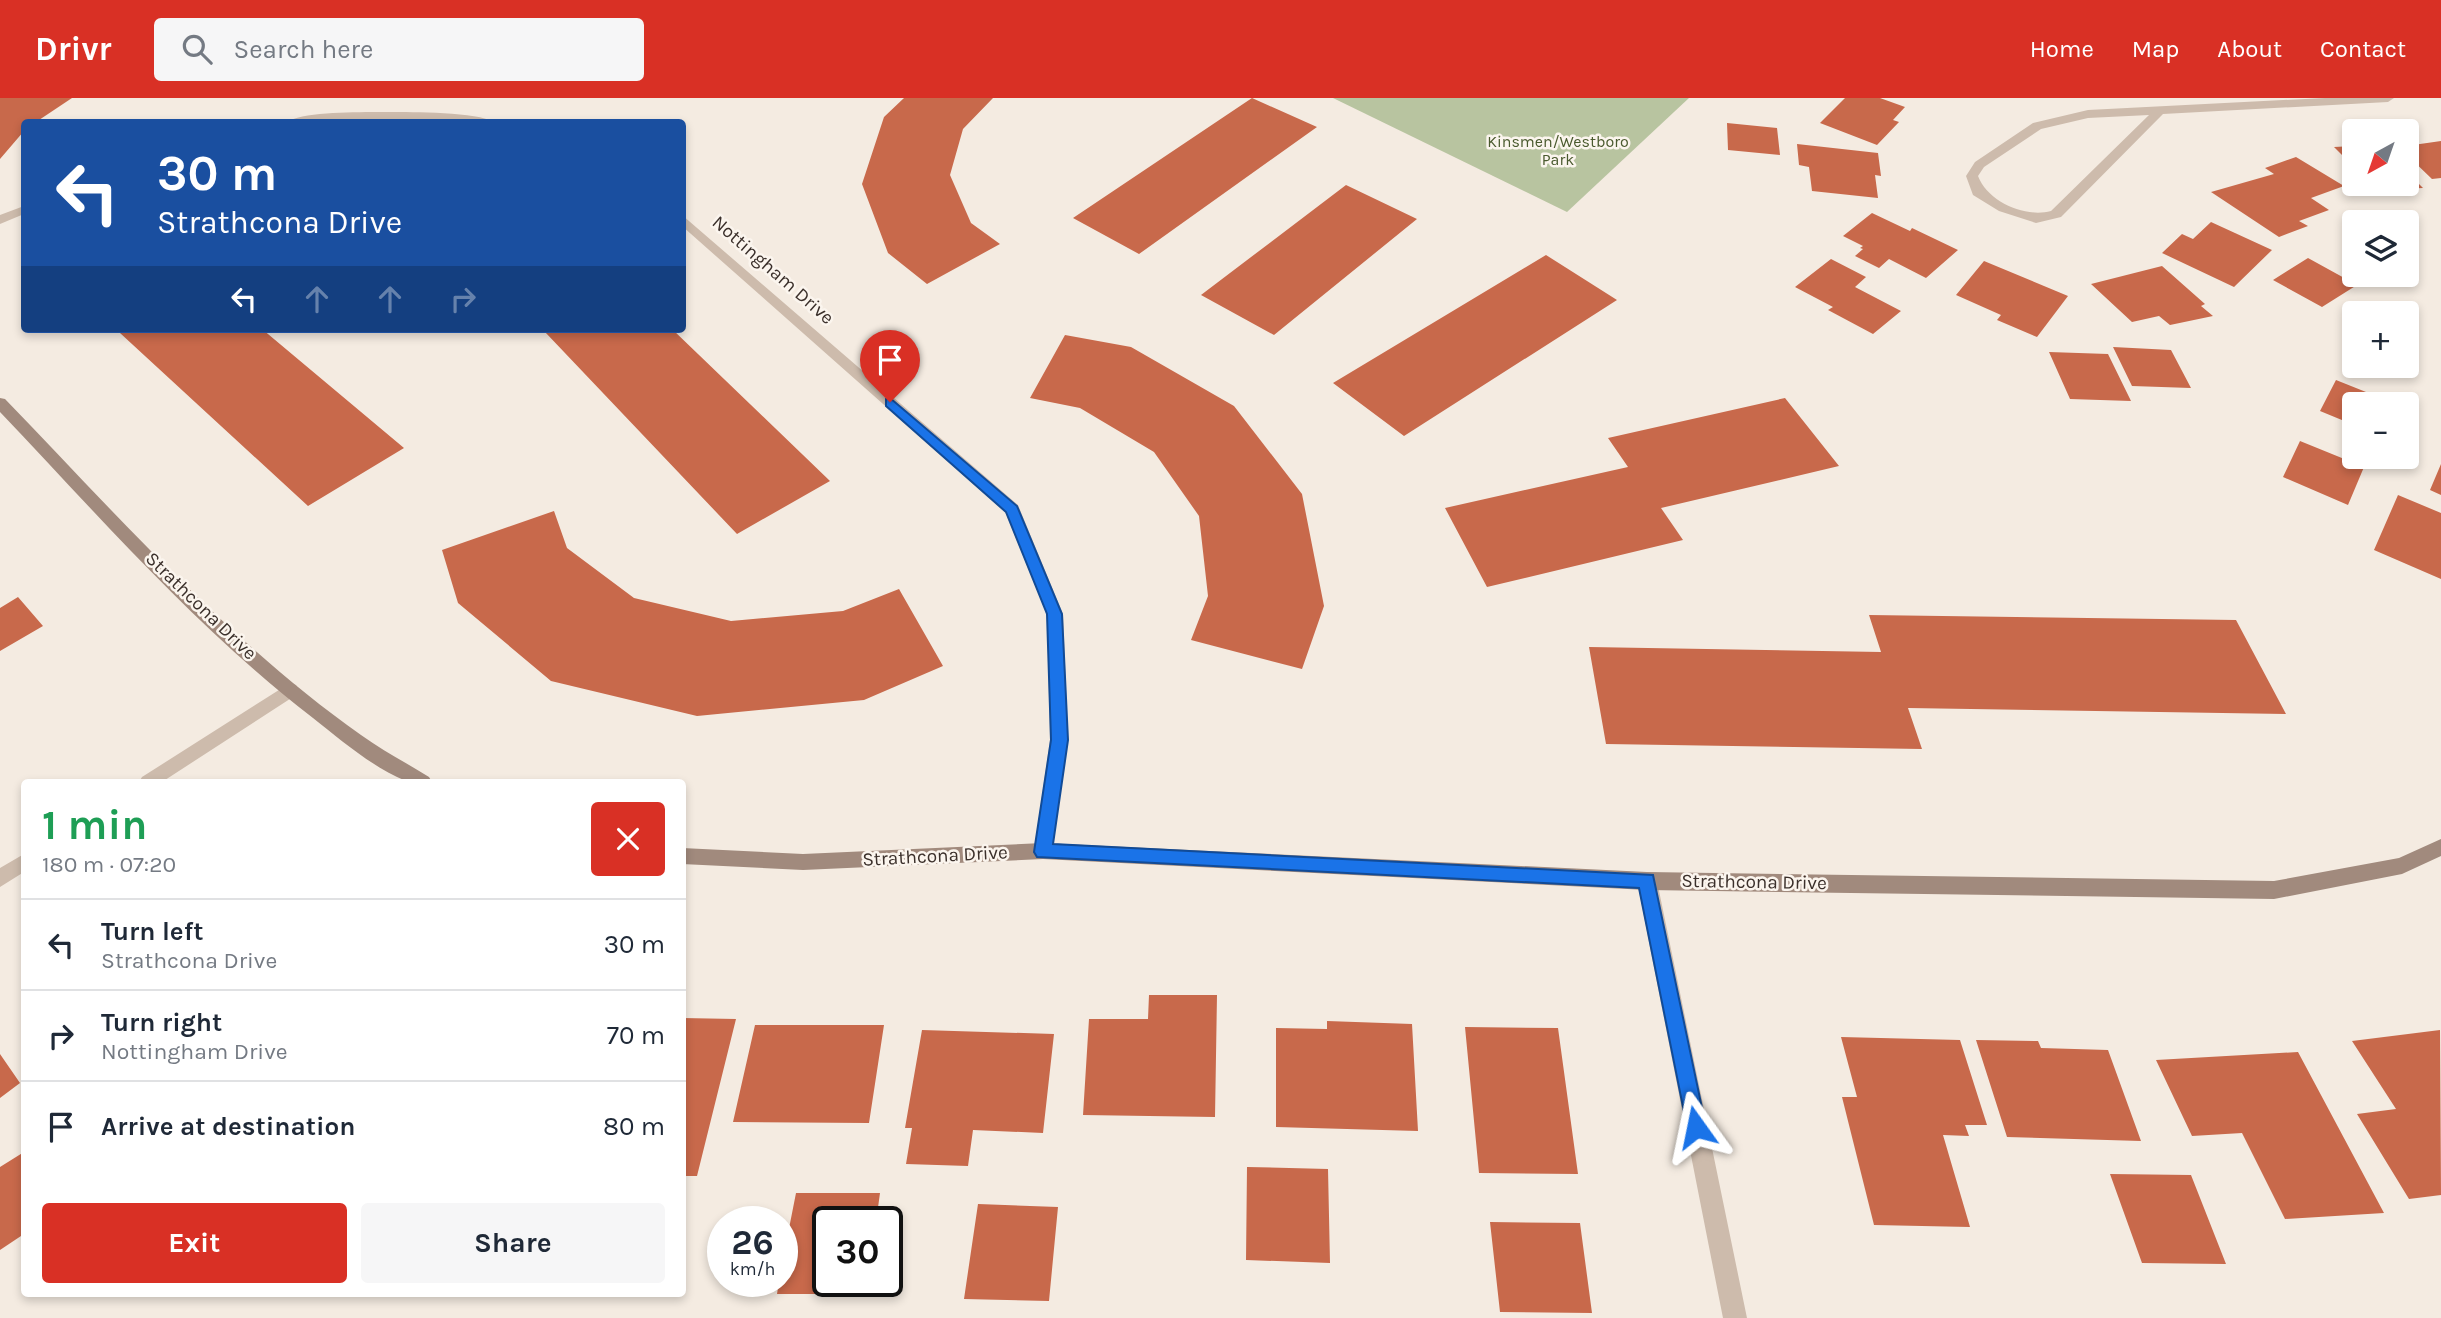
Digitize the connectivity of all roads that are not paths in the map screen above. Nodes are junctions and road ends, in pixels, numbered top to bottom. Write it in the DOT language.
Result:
graph roads {
  1 [pos="2388,98"];
  2 [pos="2160,111"];
  3 [pos="338,119"];
  4 [pos="458,119"];
  5 [pos="21,210"];
  6 [pos="0,220"];
  7 [pos="686,223"];
  8 [pos="0,403"];
  9 [pos="290,690"];
  10 [pos="153,779"];
  11 [pos="419,779"];
  12 [pos="2441,847"];
  13 [pos="1043,852"];
  14 [pos="686,856"];
  15 [pos="21,864"];
  16 [pos="0,878"];
  17 [pos="1647,881"];
  18 [pos="1735,1318"];
  1 -- 2 [label="street"];
  2 -- 2 [label="street"];
  3 -- 4 [label="street"];
  5 -- 6 [label="street"];
  7 -- 13 [label="street, Nottingham Drive"];
  8 -- 9 [label="street, Strathcona Drive"];
  9 -- 10 [label="street"];
  9 -- 11 [label="street, Strathcona Drive"];
  12 -- 17 [label="street, Strathcona Drive"];
  13 -- 14 [label="street, Strathcona Drive"];
  13 -- 17 [label="street, Strathcona Drive"];
  15 -- 16 [label="street"];
  17 -- 18 [label="street"];
}
